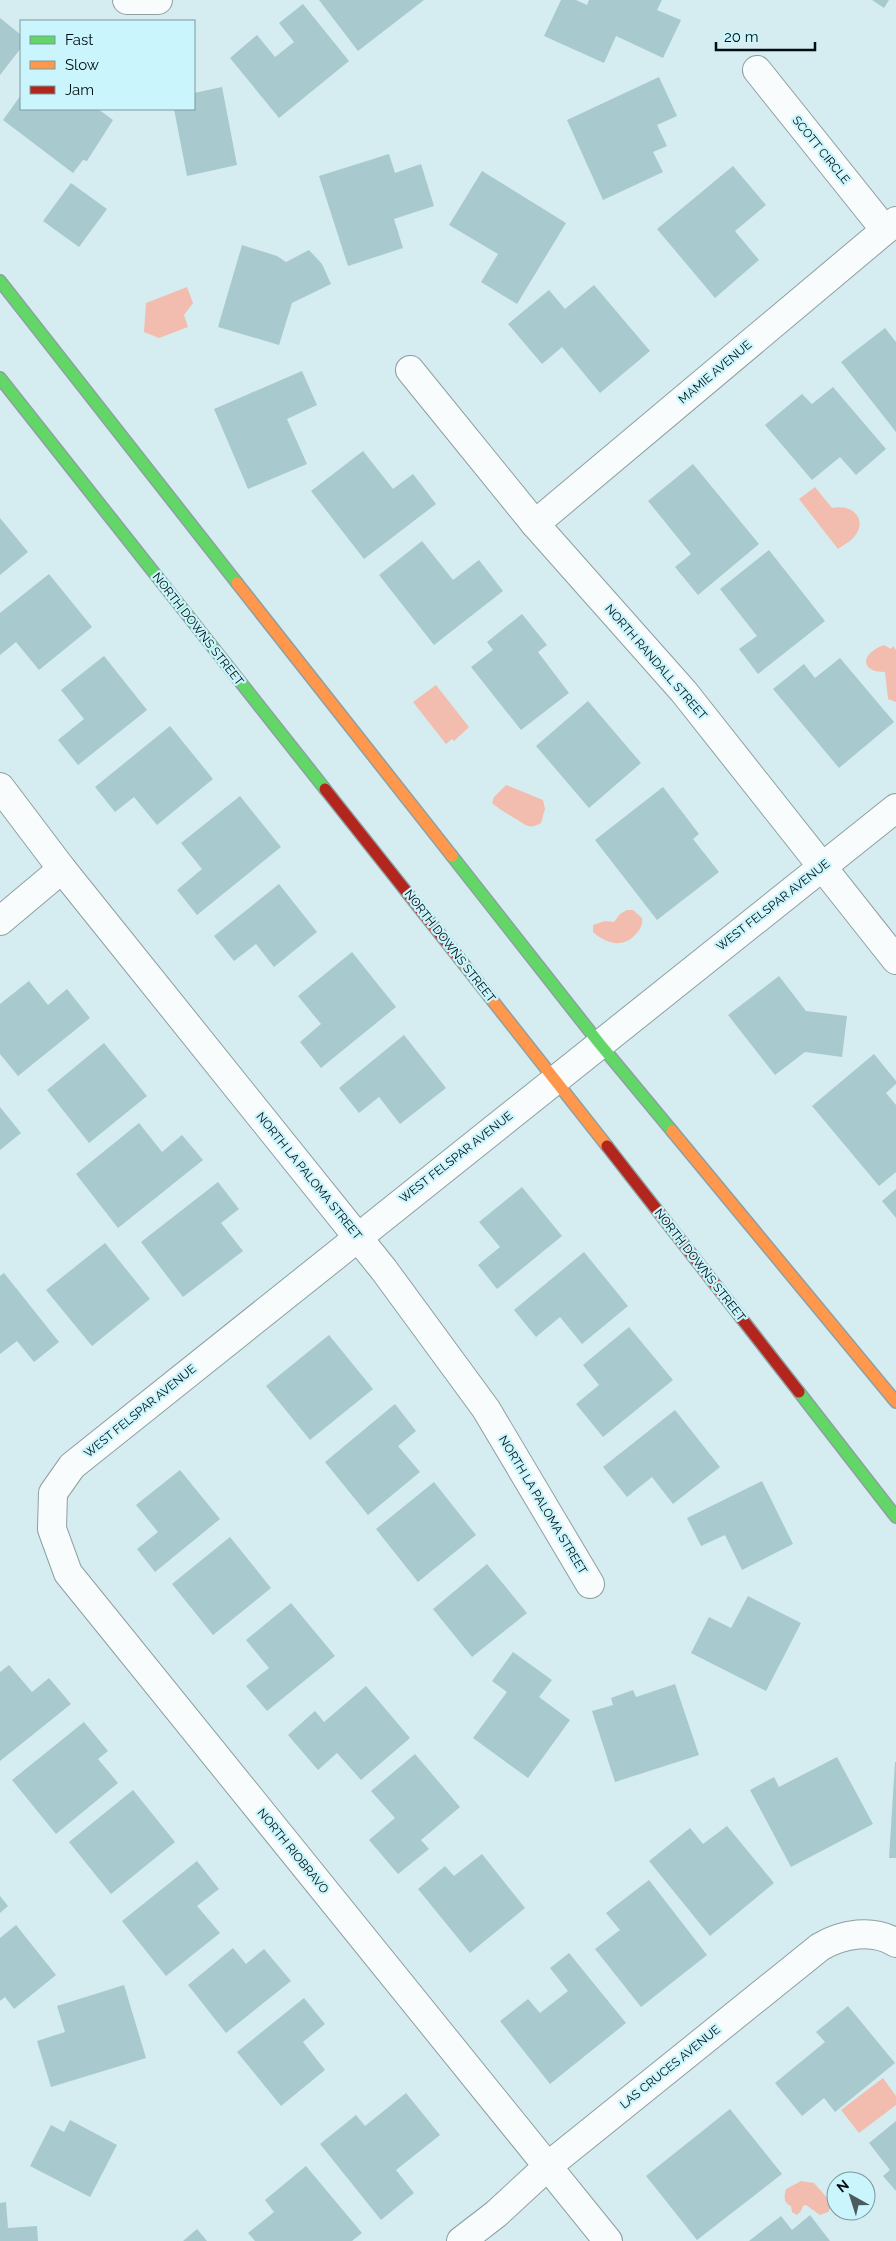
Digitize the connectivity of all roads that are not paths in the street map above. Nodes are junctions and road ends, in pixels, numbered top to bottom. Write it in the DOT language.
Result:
graph roads {
  1 [pos="127,0"];
  2 [pos="158,0"];
  3 [pos="757,70"];
  4 [pos="890,225"];
  5 [pos="0,281"];
  6 [pos="410,370"];
  7 [pos="3,388"];
  8 [pos="535,524"];
  9 [pos="0,786"];
  10 [pos="896,808"];
  11 [pos="821,867"];
  12 [pos="62,870"];
  13 [pos="0,921"];
  14 [pos="896,960"];
  15 [pos="599,1043"];
  16 [pos="555,1079"];
  17 [pos="357,1236"];
  18 [pos="896,1402"];
  19 [pos="896,1517"];
  20 [pos="52,1529"];
  21 [pos="590,1584"];
  22 [pos="896,1943"];
  23 [pos="548,2166"];
  24 [pos="460,2241"];
  25 [pos="608,2241"];
  1 -- 2 [label="street"];
  3 -- 4 [label="street, SCOTT CIRCLE"];
  4 -- 8 [label="street, MAMIE AVENUE"];
  5 -- 15 [label="main road"];
  6 -- 8 [label="street, NORTH RANDALL STREET"];
  7 -- 16 [label="main road, NORTH DOWNS STREET"];
  8 -- 11 [label="street, NORTH RANDALL STREET"];
  9 -- 12 [label="street, NORTH LA PALOMA STREET"];
  10 -- 11 [label="street, WEST FELSPAR AVENUE"];
  11 -- 14 [label="street, NORTH RANDALL STREET"];
  11 -- 15 [label="street, WEST FELSPAR AVENUE"];
  12 -- 13 [label="street"];
  12 -- 17 [label="street, NORTH LA PALOMA STREET"];
  15 -- 16 [label="street, WEST FELSPAR AVENUE"];
  15 -- 18 [label="main road"];
  16 -- 17 [label="street, WEST FELSPAR AVENUE"];
  16 -- 19 [label="main road, NORTH DOWNS STREET"];
  17 -- 20 [label="street, WEST FELSPAR AVENUE"];
  17 -- 21 [label="street, NORTH LA PALOMA STREET"];
  20 -- 23 [label="street, NORTH RIOBRAVO"];
  22 -- 23 [label="street, LAS CRUCES AVENUE"];
  23 -- 24 [label="street, LAS CRUCES AVENUE"];
  23 -- 25 [label="street, NORTH RIOBRAVO"];
}
